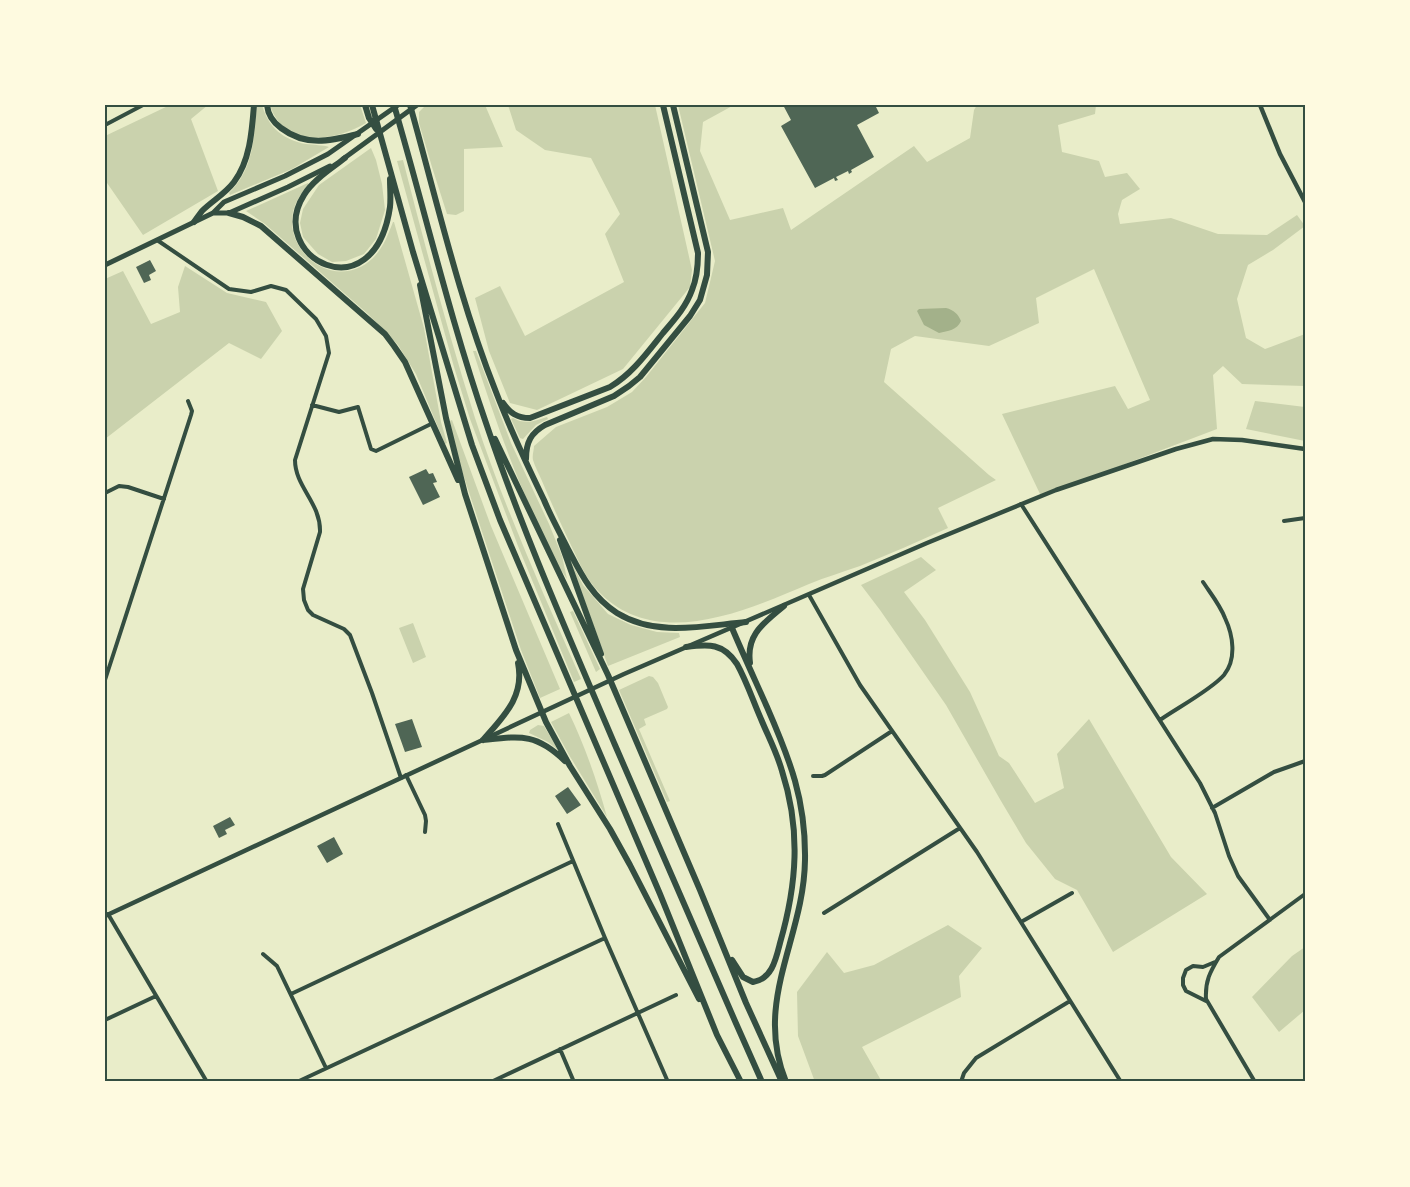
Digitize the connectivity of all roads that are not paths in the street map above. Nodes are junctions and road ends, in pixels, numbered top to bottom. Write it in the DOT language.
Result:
graph roads {
  1 [pos="143,105"];
  2 [pos="254,105"];
  3 [pos="267,105"];
  4 [pos="365,105"];
  5 [pos="372,105"];
  6 [pos="396,105"];
  7 [pos="410,105"];
  8 [pos="417,105"];
  9 [pos="663,105"];
  10 [pos="674,105"];
  11 [pos="1260,105"];
  12 [pos="372,116"];
  13 [pos="105,124"];
  14 [pos="358,134"];
  15 [pos="345,158"];
  16 [pos="389,170"];
  17 [pos="1305,202"];
  18 [pos="213,213"];
  19 [pos="229,213"];
  20 [pos="194,222"];
  21 [pos="157,240"];
  22 [pos="413,252"];
  23 [pos="105,266"];
  24 [pos="496,393"];
  25 [pos="188,401"];
  26 [pos="312,405"];
  27 [pos="485,422"];
  28 [pos="433,423"];
  29 [pos="1305,450"];
  30 [pos="526,462"];
  31 [pos="105,493"];
  32 [pos="465,494"];
  33 [pos="164,499"];
  34 [pos="1021,504"];
  35 [pos="1305,518"];
  36 [pos="553,520"];
  37 [pos="1284,521"];
  38 [pos="1203,582"];
  39 [pos="809,595"];
  40 [pos="784,606"];
  41 [pos="746,622"];
  42 [pos="732,628"];
  43 [pos="686,647"];
  44 [pos="516,650"];
  45 [pos="751,670"];
  46 [pos="608,675"];
  47 [pos="105,680"];
  48 [pos="541,712"];
  49 [pos="1160,720"];
  50 [pos="892,731"];
  51 [pos="483,740"];
  52 [pos="1305,761"];
  53 [pos="570,766"];
  54 [pos="406,775"];
  55 [pos="813,776"];
  56 [pos="400,778"];
  57 [pos="1212,807"];
  58 [pos="558,824"];
  59 [pos="960,828"];
  60 [pos="424,832"];
  61 [pos="573,861"];
  62 [pos="1072,893"];
  63 [pos="1305,894"];
  64 [pos="824,913"];
  65 [pos="107,915"];
  66 [pos="1270,920"];
  67 [pos="1021,922"];
  68 [pos="605,938"];
  69 [pos="720,940"];
  70 [pos="263,954"];
  71 [pos="1216,961"];
  72 [pos="291,994"];
  73 [pos="676,995"];
  74 [pos="156,996"];
  75 [pos="1070,1001"];
  76 [pos="1207,1001"];
  77 [pos="639,1012"];
  78 [pos="105,1020"];
  79 [pos="717,1035"];
  80 [pos="560,1049"];
  81 [pos="326,1068"];
  82 [pos="207,1082"];
  83 [pos="297,1082"];
  84 [pos="491,1082"];
  85 [pos="574,1082"];
  86 [pos="668,1082"];
  87 [pos="741,1082"];
  88 [pos="762,1082"];
  89 [pos="782,1082"];
  90 [pos="786,1082"];
  91 [pos="961,1082"];
  92 [pos="1121,1082"];
  93 [pos="1256,1082"];
  1 -- 13 [label="street"];
  2 -- 20 [label="highway"];
  3 -- 14 [label="highway"];
  4 -- 12 [label="highway"];
  5 -- 12 [label="highway"];
  6 -- 14 [label="main road"];
  6 -- 27 [label="highway"];
  7 -- 24 [label="highway"];
  8 -- 15 [label="main road"];
  9 -- 24 [label="highway"];
  10 -- 30 [label="highway"];
  11 -- 17 [label="street"];
  12 -- 16 [label="highway"];
  14 -- 18 [label="main road"];
  15 -- 16 [label="highway"];
  15 -- 19 [label="main road"];
  16 -- 22 [label="highway"];
  18 -- 19 [label="main road"];
  18 -- 20 [label="main road"];
  19 -- 28 [label="highway"];
  20 -- 21 [label="main road"];
  21 -- 23 [label="main road"];
  21 -- 26 [label="street"];
  22 -- 32 [label="highway"];
  22 -- 79 [label="highway"];
  24 -- 30 [label="highway"];
  25 -- 33 [label="street"];
  26 -- 28 [label="street"];
  26 -- 56 [label="street"];
  27 -- 46 [label="highway"];
  27 -- 88 [label="highway"];
  28 -- 32 [label="highway"];
  29 -- 34 [label="street"];
  30 -- 36 [label="highway"];
  31 -- 33 [label="street"];
  32 -- 44 [label="highway"];
  33 -- 47 [label="street"];
  34 -- 39 [label="street"];
  34 -- 49 [label="street"];
  35 -- 37 [label="street"];
  36 -- 41 [label="highway"];
  36 -- 46 [label="highway"];
  38 -- 49 [label="street"];
  39 -- 40 [label="street"];
  39 -- 50 [label="street"];
  40 -- 41 [label="street"];
  40 -- 45 [label="highway"];
  41 -- 42 [label="street"];
  42 -- 43 [label="street"];
  42 -- 45 [label="highway"];
  43 -- 48 [label="street"];
  43 -- 69 [label="highway"];
  44 -- 48 [label="highway"];
  44 -- 51 [label="highway"];
  45 -- 90 [label="highway"];
  46 -- 69 [label="highway"];
  48 -- 51 [label="street"];
  48 -- 53 [label="highway"];
  49 -- 57 [label="street"];
  50 -- 55 [label="street"];
  50 -- 59 [label="street"];
  51 -- 53 [label="highway"];
  51 -- 54 [label="street"];
  52 -- 57 [label="street"];
  53 -- 79 [label="highway"];
  54 -- 56 [label="street"];
  54 -- 60 [label="street"];
  56 -- 65 [label="street"];
  57 -- 66 [label="street"];
  58 -- 61 [label="street"];
  59 -- 64 [label="street"];
  59 -- 67 [label="street"];
  61 -- 68 [label="street"];
  61 -- 72 [label="street"];
  62 -- 67 [label="street"];
  63 -- 66 [label="street"];
  65 -- 74 [label="street"];
  66 -- 71 [label="street"];
  67 -- 75 [label="street"];
  68 -- 77 [label="street"];
  68 -- 81 [label="street"];
  69 -- 89 [label="highway"];
  70 -- 72 [label="street"];
  71 -- 76 [label="street"];
  71 -- 76 [label="street"];
  72 -- 81 [label="street"];
  73 -- 77 [label="street"];
  74 -- 78 [label="street"];
  74 -- 82 [label="street"];
  75 -- 91 [label="street"];
  75 -- 92 [label="street"];
  76 -- 93 [label="street"];
  77 -- 80 [label="street"];
  77 -- 86 [label="street"];
  79 -- 87 [label="highway"];
  80 -- 84 [label="street"];
  80 -- 85 [label="street"];
  81 -- 83 [label="street"];
}
